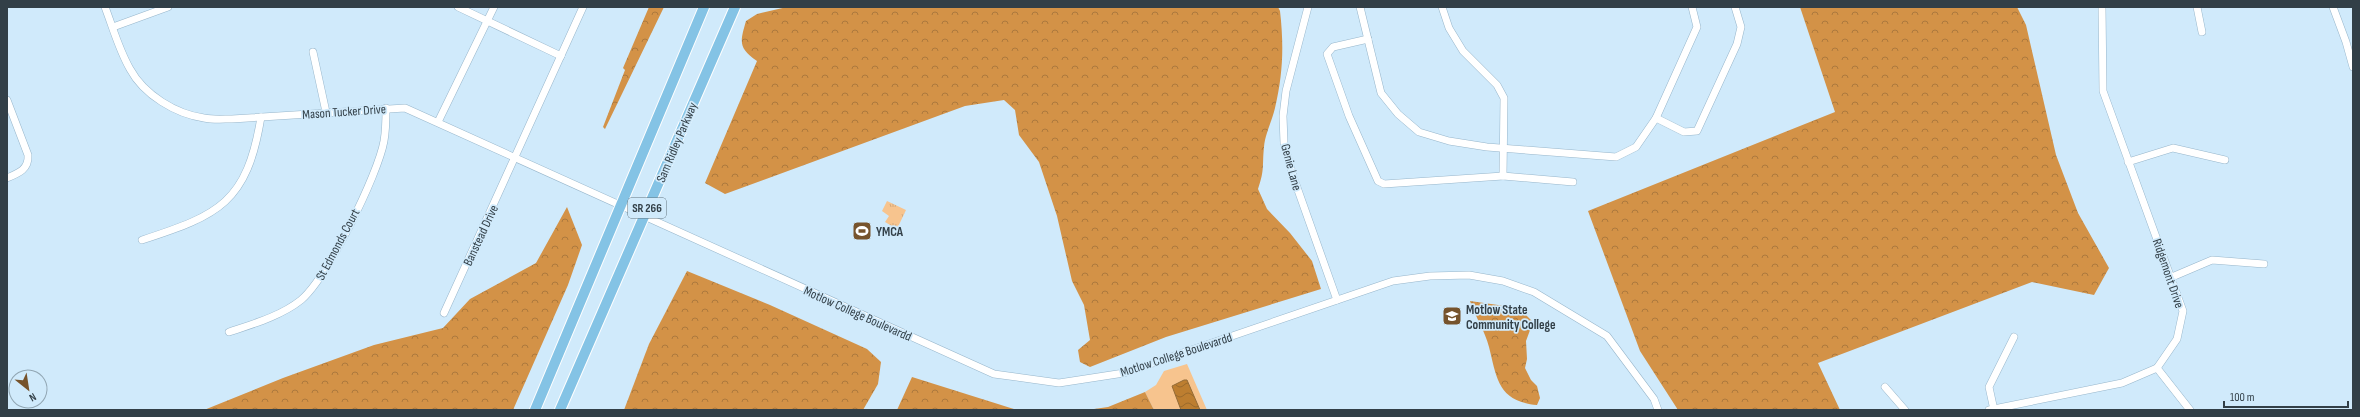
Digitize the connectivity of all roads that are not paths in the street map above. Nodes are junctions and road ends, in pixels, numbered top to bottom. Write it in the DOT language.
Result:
graph roads {
  1 [pos="105,7"];
  2 [pos="168,7"];
  3 [pos="458,7"];
  4 [pos="494,7"];
  5 [pos="583,7"];
  6 [pos="704,7"];
  7 [pos="735,7"];
  8 [pos="1308,7"];
  9 [pos="1360,7"];
  10 [pos="1442,7"];
  11 [pos="1692,7"];
  12 [pos="1735,7"];
  13 [pos="2102,7"];
  14 [pos="2197,7"];
  15 [pos="2333,7"];
  16 [pos="488,20"];
  17 [pos="113,27"];
  18 [pos="2202,32"];
  19 [pos="1368,38"];
  20 [pos="313,52"];
  21 [pos="561,56"];
  22 [pos="2353,67"];
  23 [pos="7,100"];
  24 [pos="386,108"];
  25 [pos="326,112"];
  26 [pos="261,117"];
  27 [pos="1656,118"];
  28 [pos="438,122"];
  29 [pos="1503,148"];
  30 [pos="516,157"];
  31 [pos="2225,160"];
  32 [pos="2128,162"];
  33 [pos="1502,176"];
  34 [pos="7,178"];
  35 [pos="1573,182"];
  36 [pos="621,206"];
  37 [pos="644,216"];
  38 [pos="142,240"];
  39 [pos="2264,264"];
  40 [pos="2172,277"];
  41 [pos="1337,300"];
  42 [pos="444,313"];
  43 [pos="229,332"];
  44 [pos="2014,337"];
  45 [pos="2157,368"];
  46 [pos="1885,387"];
  47 [pos="1992,409"];
  48 [pos="535,410"];
  49 [pos="560,410"];
  50 [pos="1658,410"];
  51 [pos="1906,410"];
  52 [pos="2190,410"];
  1 -- 17 [label="street, Mason Tucker Drive"];
  2 -- 17 [label="street"];
  3 -- 16 [label="street"];
  4 -- 16 [label="street"];
  5 -- 21 [label="street, Banstead Drive"];
  6 -- 36 [label="main road, Sam Ridley Parkway / SR 266"];
  7 -- 37 [label="main road, Sam Ridley Parkway / SR 266"];
  8 -- 41 [label="street, Genie Lane"];
  9 -- 19 [label="street"];
  10 -- 29 [label="street"];
  11 -- 27 [label="street"];
  12 -- 27 [label="street"];
  13 -- 32 [label="street, Ridgemont Drive"];
  14 -- 18 [label="street"];
  15 -- 22 [label="street"];
  16 -- 21 [label="street"];
  16 -- 28 [label="street"];
  17 -- 26 [label="street, Mason Tucker Drive"];
  19 -- 29 [label="street"];
  19 -- 33 [label="street"];
  20 -- 25 [label="street"];
  21 -- 30 [label="street, Banstead Drive"];
  23 -- 34 [label="street"];
  24 -- 25 [label="street, Mason Tucker Drive"];
  24 -- 28 [label="street, Mason Tucker Drive"];
  24 -- 43 [label="street, St Edmonds Court"];
  25 -- 26 [label="street, Mason Tucker Drive"];
  26 -- 38 [label="street"];
  27 -- 29 [label="street"];
  28 -- 30 [label="street, Mason Tucker Drive"];
  29 -- 33 [label="street"];
  30 -- 36 [label="street, Mason Tucker Drive"];
  30 -- 42 [label="street, Banstead Drive"];
  31 -- 32 [label="street"];
  32 -- 40 [label="street, Ridgemont Drive"];
  33 -- 35 [label="street"];
  36 -- 37 [label="street, Motlow College Boulevardd"];
  36 -- 48 [label="main road, Sam Ridley Parkway / SR 266"];
  37 -- 41 [label="street, Motlow College Boulevardd"];
  37 -- 49 [label="main road, Sam Ridley Parkway / SR 266"];
  39 -- 40 [label="street"];
  40 -- 45 [label="street, Ridgemont Drive"];
  41 -- 50 [label="street, Motlow College Boulevardd"];
  44 -- 47 [label="street"];
  45 -- 47 [label="street"];
  45 -- 52 [label="street"];
  46 -- 51 [label="street"];
}
